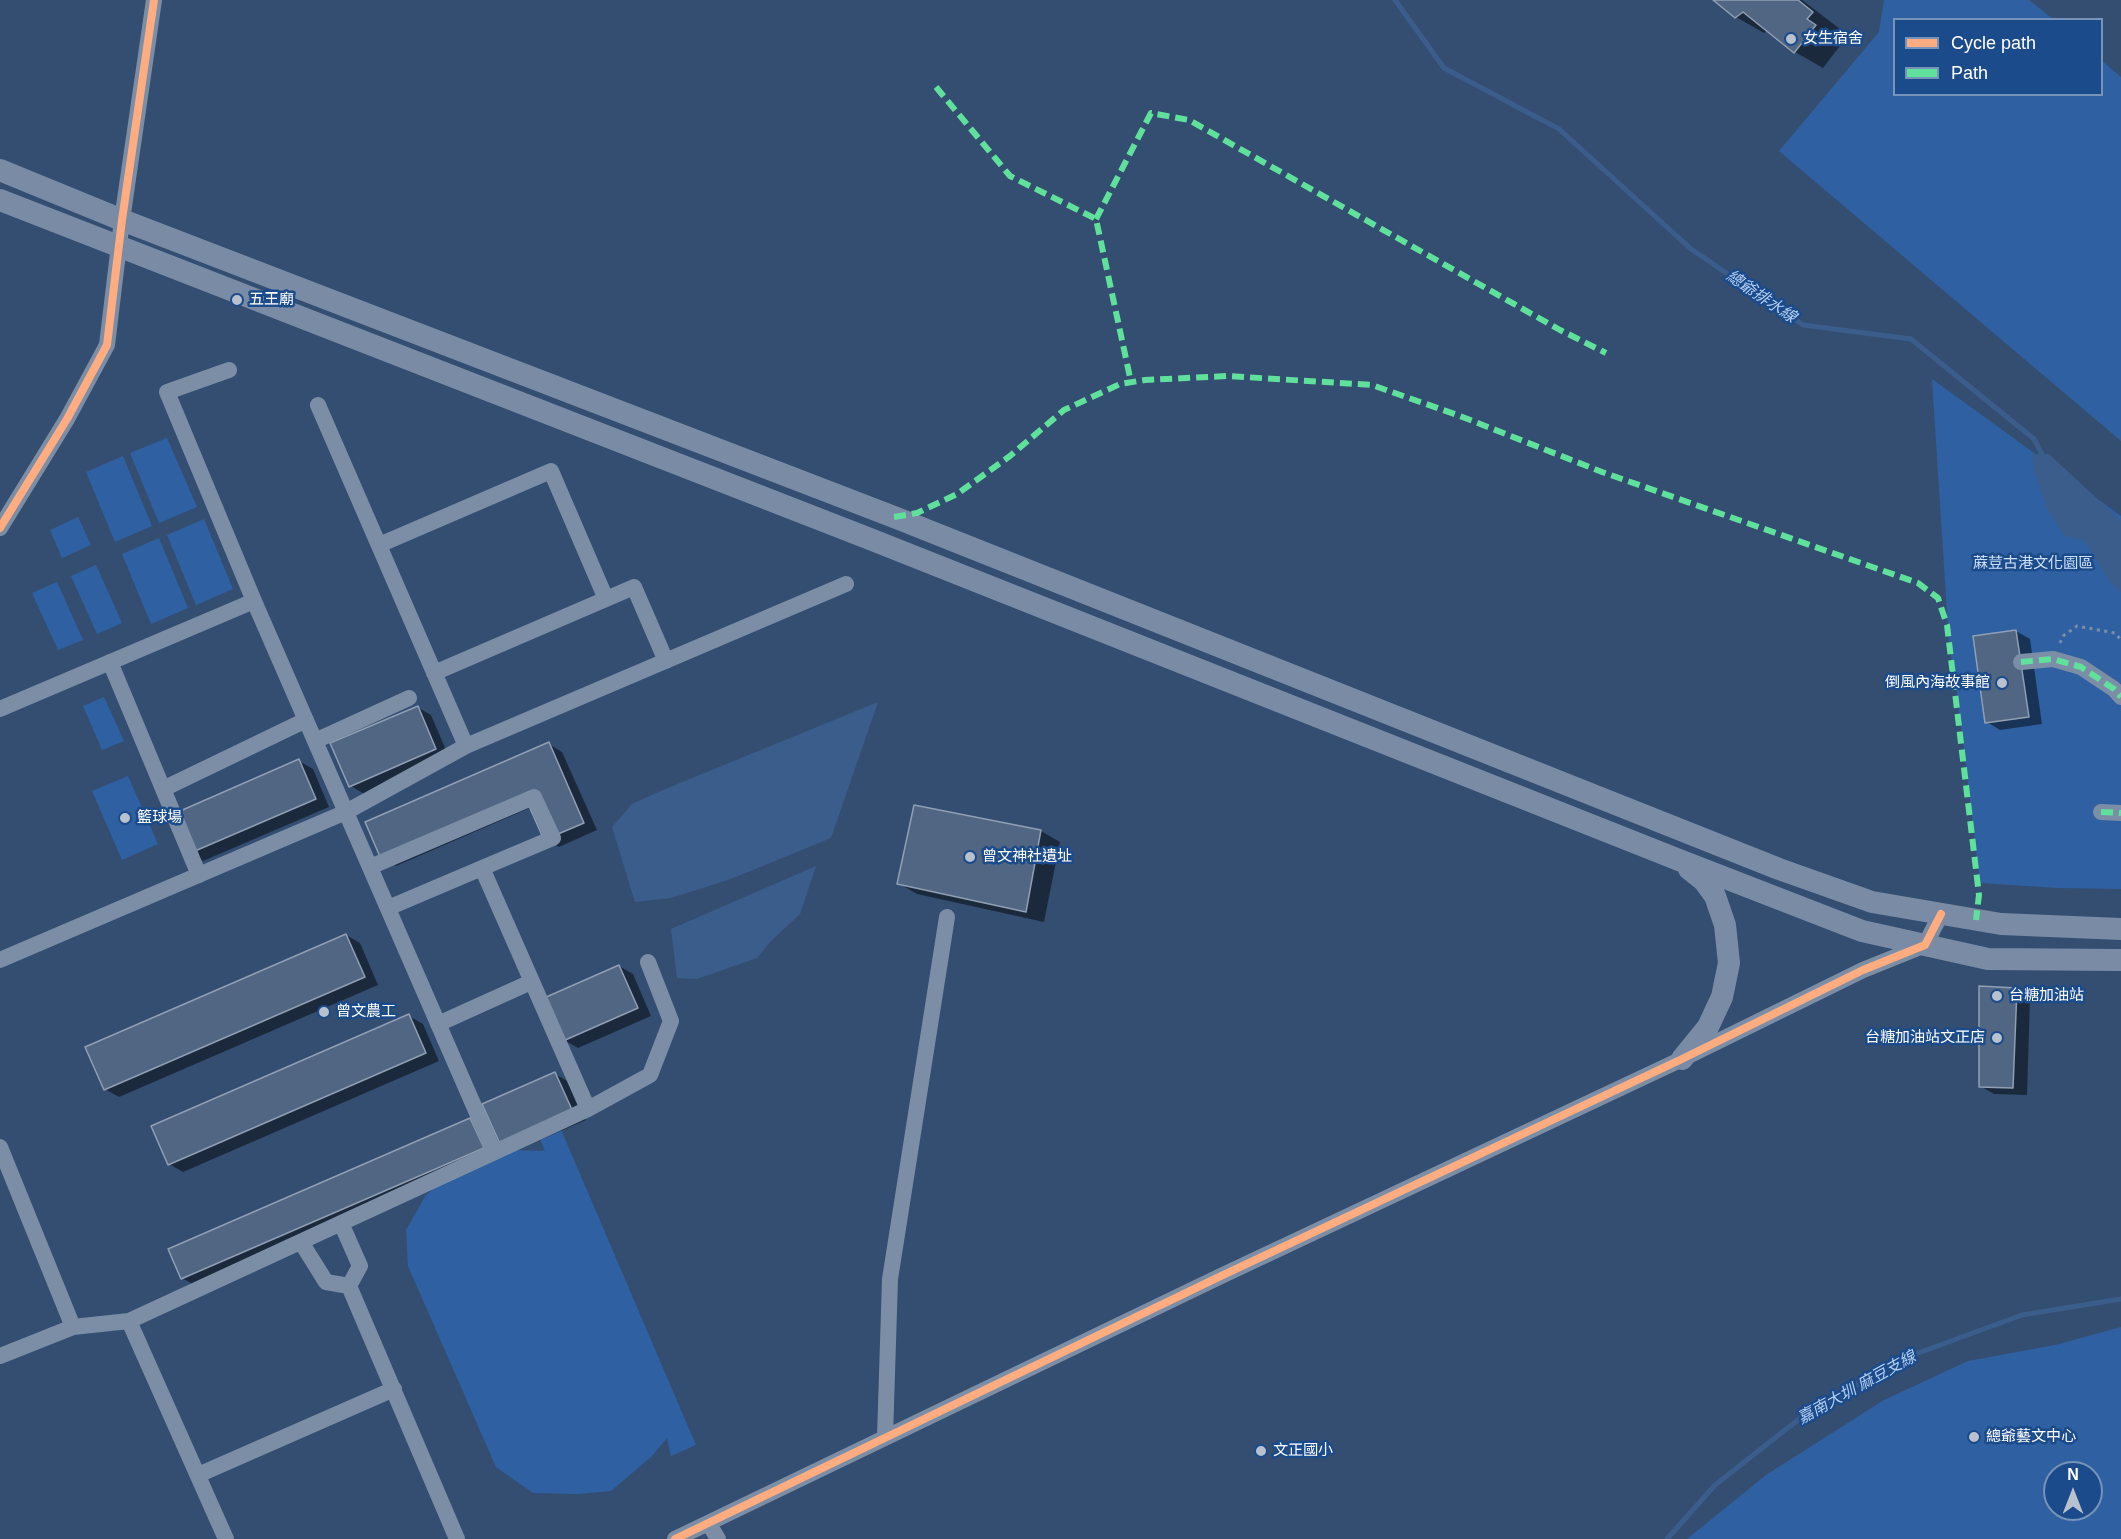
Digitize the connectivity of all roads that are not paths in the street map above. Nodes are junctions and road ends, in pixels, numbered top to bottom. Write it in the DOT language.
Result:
graph roads {
  1 [pos="154,0"];
  2 [pos="0,170"];
  3 [pos="0,200"];
  4 [pos="122,220"];
  5 [pos="119,247"];
  6 [pos="229,370"];
  7 [pos="318,405"];
  8 [pos="0,528"];
  9 [pos="379,545"];
  10 [pos="846,584"];
  11 [pos="606,599"];
  12 [pos="254,601"];
  13 [pos="666,661"];
  14 [pos="110,662"];
  15 [pos="2021,662"];
  16 [pos="434,673"];
  17 [pos="2121,697"];
  18 [pos="409,698"];
  19 [pos="0,709"];
  20 [pos="306,720"];
  21 [pos="315,741"];
  22 [pos="466,746"];
  23 [pos="163,789"];
  24 [pos="346,812"];
  25 [pos="2102,812"];
  26 [pos="2121,813"];
  27 [pos="1678,860"];
  28 [pos="370,867"];
  29 [pos="482,868"];
  30 [pos="199,875"];
  31 [pos="388,908"];
  32 [pos="1941,914"];
  33 [pos="947,917"];
  34 [pos="2121,929"];
  35 [pos="1925,945"];
  36 [pos="0,960"];
  37 [pos="2121,960"];
  38 [pos="648,962"];
  39 [pos="531,982"];
  40 [pos="438,1024"];
  41 [pos="1682,1059"];
  42 [pos="588,1109"];
  43 [pos="0,1147"];
  44 [pos="494,1152"];
  45 [pos="341,1223"];
  46 [pos="301,1242"];
  47 [pos="349,1286"];
  48 [pos="129,1321"];
  49 [pos="73,1327"];
  50 [pos="0,1356"];
  51 [pos="394,1389"];
  52 [pos="885,1437"];
  53 [pos="198,1475"];
  54 [pos="709,1524"];
  55 [pos="226,1539"];
  56 [pos="457,1539"];
  57 [pos="675,1539"];
  58 [pos="717,1539"];
  1 -- 4 [label="street"];
  2 -- 4 [label="main road"];
  3 -- 5 [label="main road"];
  4 -- 5 [label="street"];
  4 -- 32 [label="main road"];
  5 -- 8 [label="street"];
  5 -- 27 [label="main road"];
  6 -- 12 [label="street"];
  7 -- 9 [label="street"];
  9 -- 11 [label="street"];
  9 -- 16 [label="street"];
  10 -- 13 [label="street"];
  11 -- 13 [label="street"];
  11 -- 16 [label="street"];
  12 -- 14 [label="street"];
  12 -- 20 [label="street"];
  13 -- 22 [label="street"];
  14 -- 19 [label="street"];
  14 -- 23 [label="street"];
  15 -- 17 [label="street"];
  16 -- 22 [label="street"];
  18 -- 21 [label="street"];
  20 -- 21 [label="street"];
  20 -- 23 [label="street"];
  21 -- 24 [label="street"];
  22 -- 24 [label="street"];
  23 -- 30 [label="street"];
  24 -- 28 [label="street"];
  24 -- 30 [label="street"];
  25 -- 26 [label="street"];
  27 -- 35 [label="main road"];
  27 -- 41 [label="main road"];
  28 -- 29 [label="street"];
  28 -- 31 [label="street"];
  29 -- 31 [label="street"];
  29 -- 39 [label="street"];
  30 -- 36 [label="street"];
  31 -- 40 [label="street"];
  32 -- 34 [label="main road"];
  32 -- 35 [label="street"];
  33 -- 52 [label="street"];
  35 -- 37 [label="main road"];
  35 -- 41 [label="street"];
  38 -- 42 [label="street"];
  39 -- 40 [label="street"];
  39 -- 42 [label="street"];
  40 -- 44 [label="street"];
  41 -- 52 [label="street"];
  42 -- 44 [label="street"];
  43 -- 49 [label="street"];
  44 -- 45 [label="street"];
  45 -- 46 [label="street"];
  45 -- 47 [label="street"];
  46 -- 47 [label="street"];
  46 -- 48 [label="street"];
  47 -- 51 [label="street"];
  48 -- 49 [label="street"];
  48 -- 53 [label="street"];
  49 -- 50 [label="street"];
  51 -- 53 [label="street"];
  51 -- 56 [label="street"];
  52 -- 54 [label="street"];
  53 -- 55 [label="street"];
  54 -- 57 [label="street"];
  54 -- 58 [label="street"];
}
